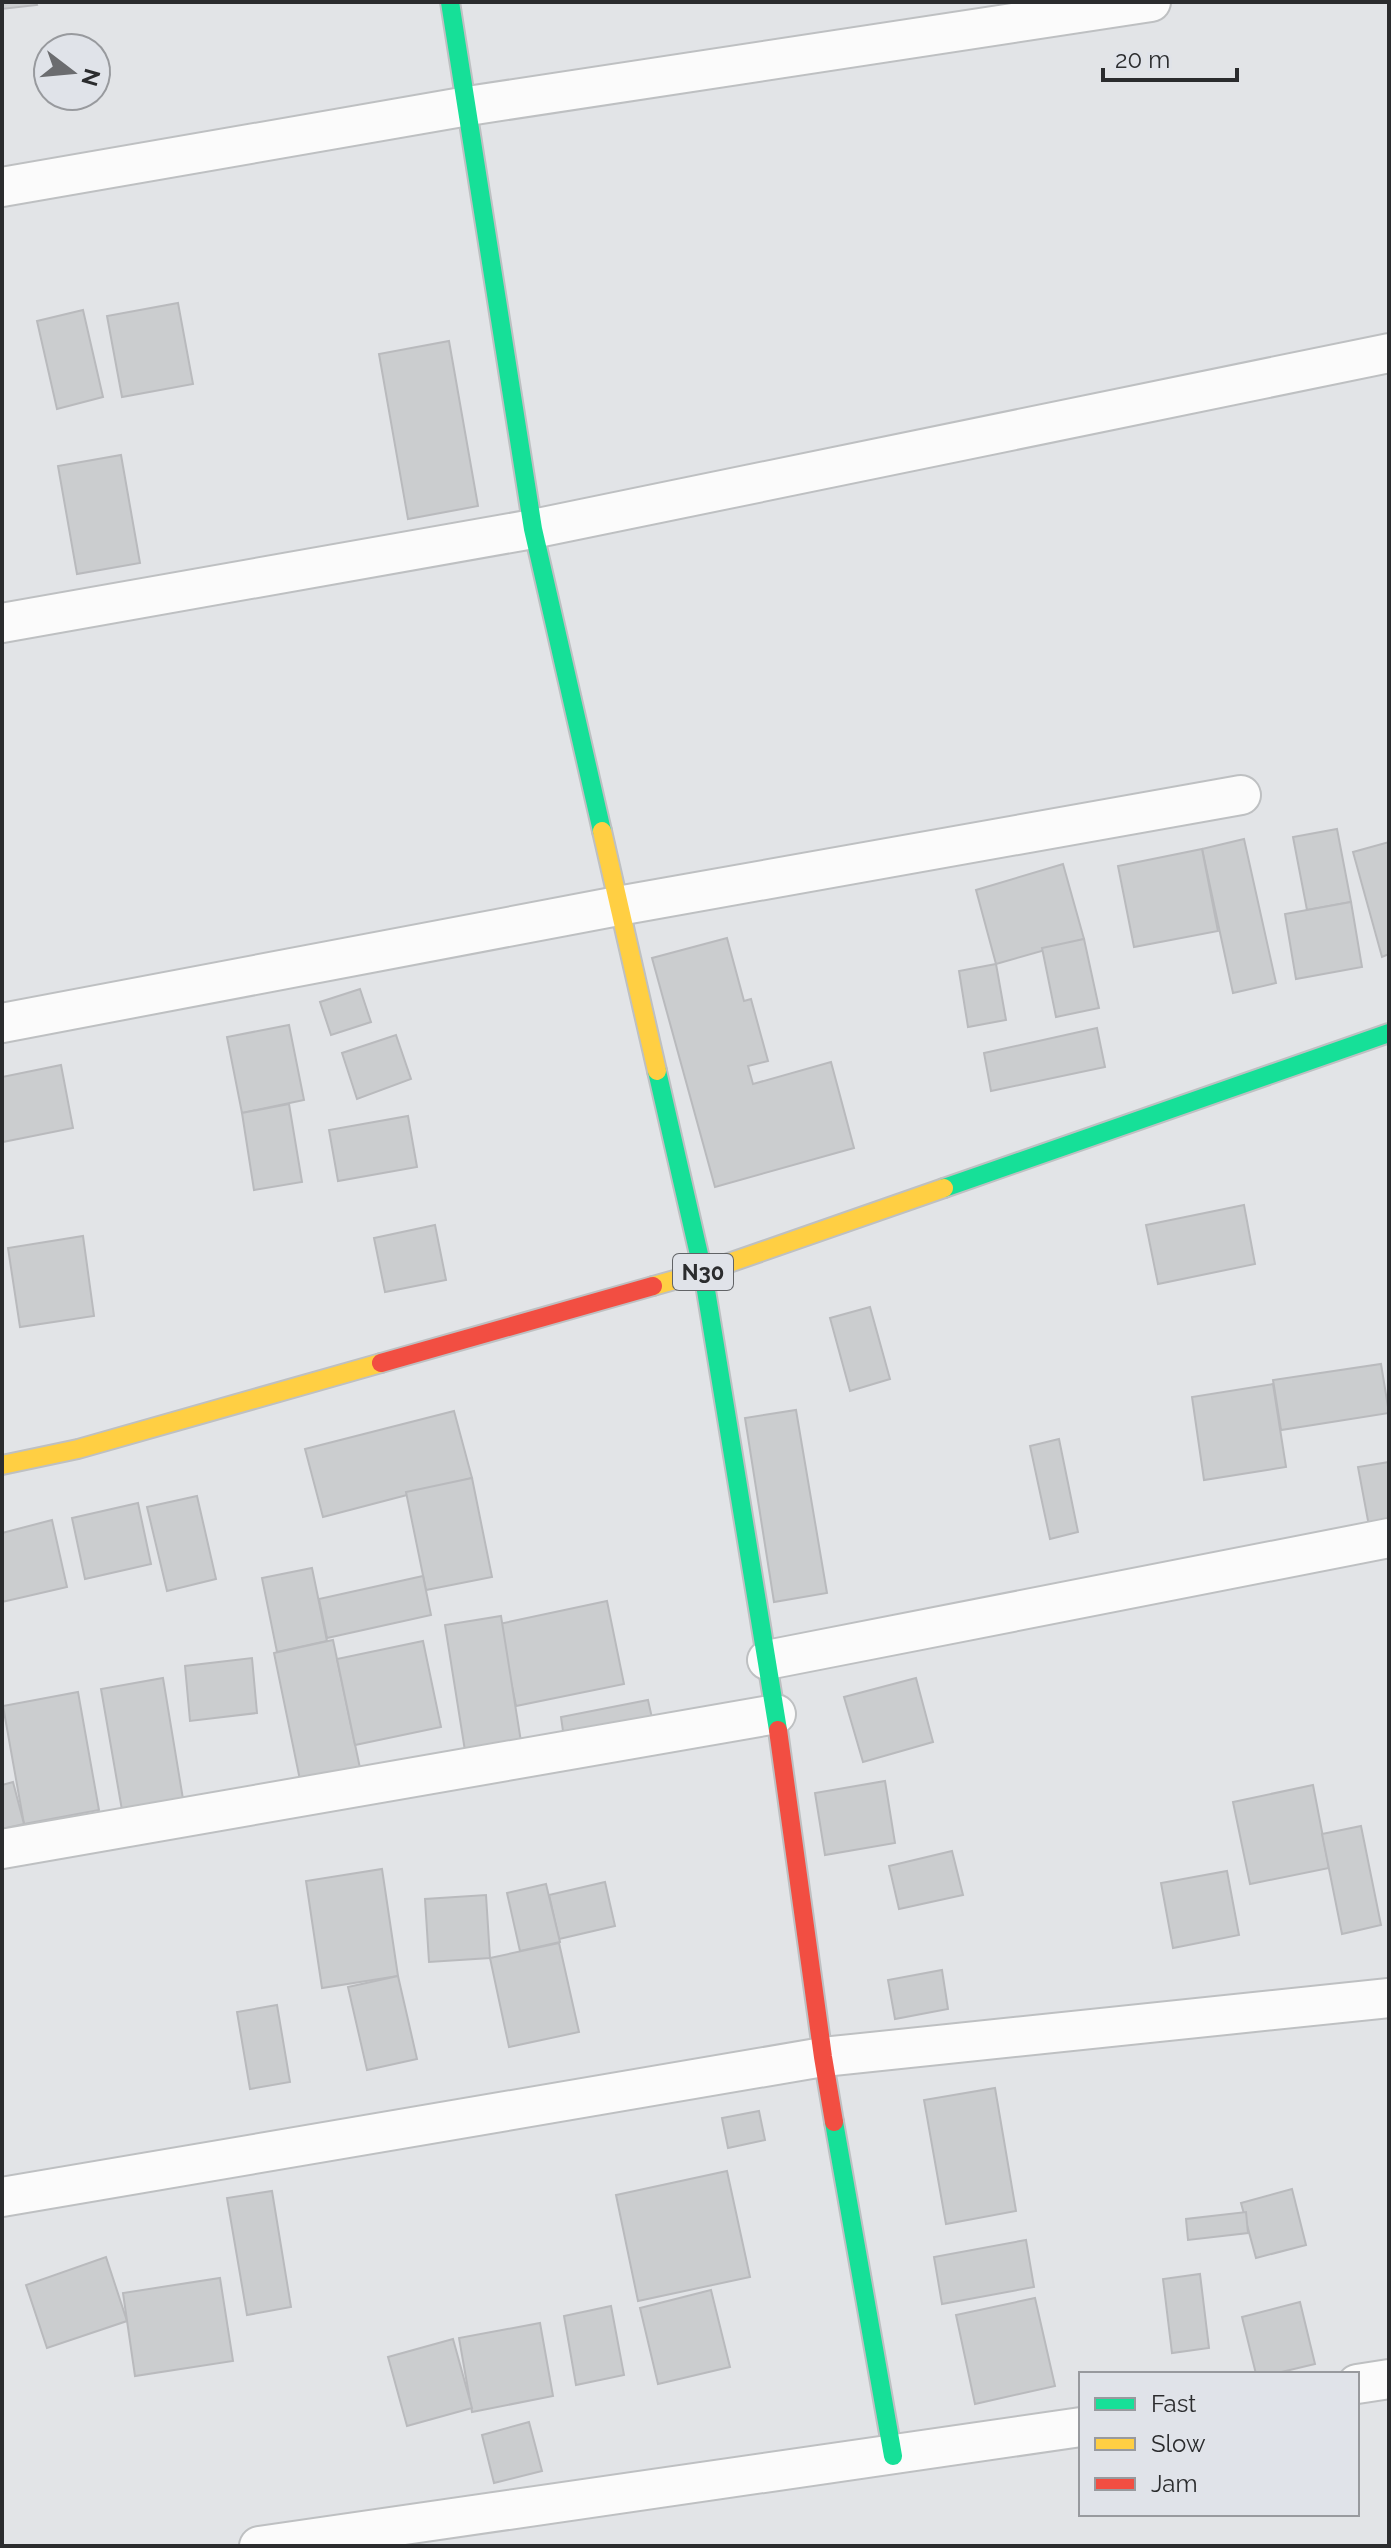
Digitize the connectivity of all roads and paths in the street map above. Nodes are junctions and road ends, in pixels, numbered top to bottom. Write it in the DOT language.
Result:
graph roads {
  1 [pos="450,2"];
  2 [pos="1151,2"];
  3 [pos="468,106"];
  4 [pos="2,187"];
  5 [pos="1389,353"];
  6 [pos="533,529"];
  7 [pos="2,623"];
  8 [pos="1241,795"];
  9 [pos="618,906"];
  10 [pos="2,1023"];
  11 [pos="1389,1033"];
  12 [pos="703,1272"];
  13 [pos="2,1465"];
  14 [pos="1389,1538"];
  15 [pos="767,1660"];
  16 [pos="776,1714"];
  17 [pos="2,1849"];
  18 [pos="1389,1998"];
  19 [pos="823,2057"];
  20 [pos="2,2197"];
  21 [pos="1389,2379"];
  22 [pos="1359,2384"];
  23 [pos="1079,2427"];
  24 [pos="893,2456"];
  25 [pos="259,2546"];
  1 -- 3 [label="street"];
  2 -- 3 [label="street"];
  3 -- 4 [label="street"];
  3 -- 6 [label="street"];
  5 -- 6 [label="street"];
  6 -- 7 [label="street"];
  6 -- 9 [label="street"];
  8 -- 9 [label="street"];
  9 -- 10 [label="street"];
  9 -- 12 [label="street"];
  11 -- 12 [label="street, N30"];
  12 -- 13 [label="street, N30"];
  12 -- 15 [label="street"];
  14 -- 15 [label="street"];
  15 -- 16 [label="street"];
  16 -- 17 [label="street"];
  16 -- 19 [label="street"];
  18 -- 19 [label="street"];
  19 -- 20 [label="street"];
  19 -- 24 [label="street"];
  21 -- 22 [label="street"];
  23 -- 24 [label="street"];
  24 -- 25 [label="street"];
}
